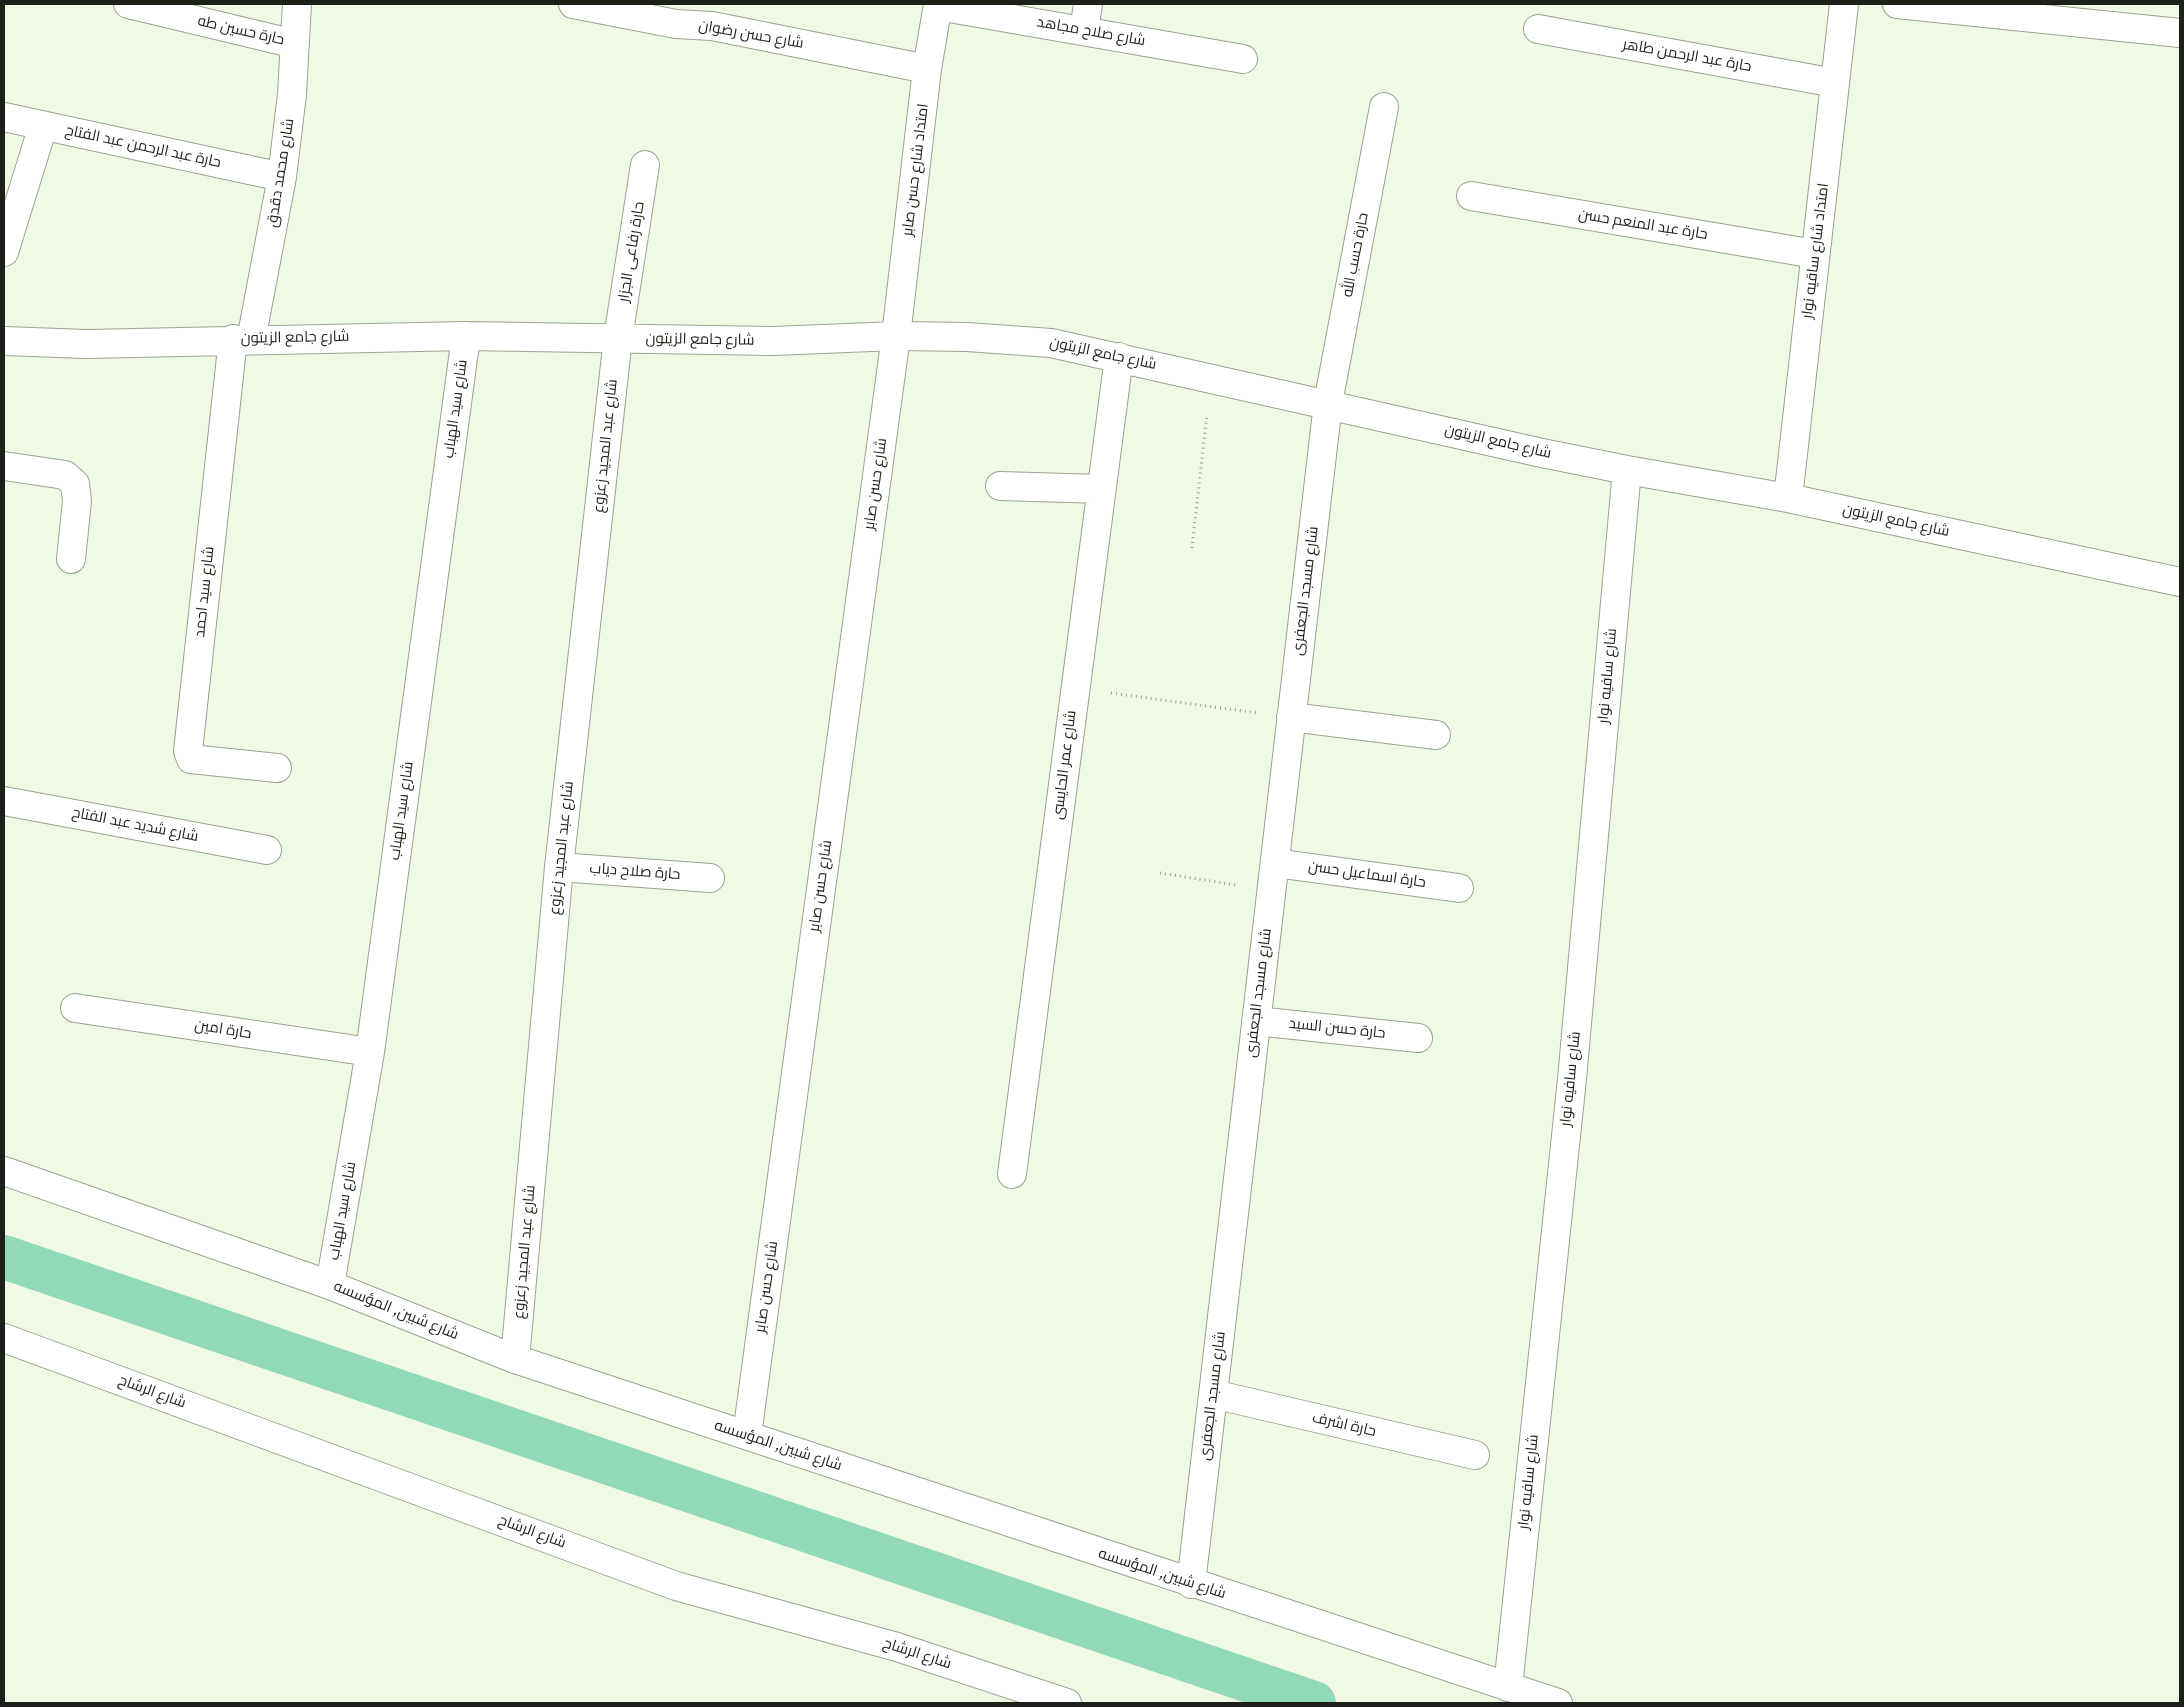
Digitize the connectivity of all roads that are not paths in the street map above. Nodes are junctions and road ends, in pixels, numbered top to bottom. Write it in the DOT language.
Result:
graph roads {
  1 [pos="128,4"];
  2 [pos="297,4"];
  3 [pos="573,4"];
  4 [pos="1088,4"];
  5 [pos="1844,4"];
  6 [pos="1897,4"];
  7 [pos="938,5"];
  8 [pos="1538,29"];
  9 [pos="1084,31"];
  10 [pos="2180,33"];
  11 [pos="295,44"];
  12 [pos="1243,59"];
  13 [pos="927,69"];
  14 [pos="1835,83"];
  15 [pos="1384,106"];
  16 [pos="4,117"];
  17 [pos="43,126"];
  18 [pos="645,165"];
  19 [pos="282,177"];
  20 [pos="1471,196"];
  21 [pos="4,252"];
  22 [pos="1815,254"];
  23 [pos="466,336"];
  24 [pos="896,336"];
  25 [pos="618,338"];
  26 [pos="242,340"];
  27 [pos="4,341"];
  28 [pos="1119,357"];
  29 [pos="1328,404"];
  30 [pos="4,466"];
  31 [pos="1627,470"];
  32 [pos="1000,486"];
  33 [pos="1101,489"];
  34 [pos="1788,498"];
  35 [pos="71,559"];
  36 [pos="2180,582"];
  37 [pos="1291,718"];
  38 [pos="1436,735"];
  39 [pos="277,768"];
  40 [pos="4,801"];
  41 [pos="267,850"];
  42 [pos="1275,862"];
  43 [pos="559,867"];
  44 [pos="710,878"];
  45 [pos="1459,888"];
  46 [pos="76,1008"];
  47 [pos="1256,1021"];
  48 [pos="1418,1038"];
  49 [pos="370,1052"];
  50 [pos="4,1171"];
  51 [pos="1012,1174"];
  52 [pos="330,1285"];
  53 [pos="4,1338"];
  54 [pos="515,1359"];
  55 [pos="1213,1394"];
  56 [pos="747,1435"];
  57 [pos="1475,1455"];
  58 [pos="1191,1584"];
  59 [pos="1508,1687"];
  60 [pos="1067,1703"];
  61 [pos="1558,1703"];
  1 -- 11 [label="street, حارة حسين طه"];
  2 -- 11 [label="street, شارع محمد دقدق"];
  3 -- 13 [label="street, شارع حسن رضوان"];
  4 -- 9 [label="street"];
  5 -- 14 [label="street, امتداد شارع ساقيه نوار"];
  6 -- 10 [label="street"];
  7 -- 9 [label="street, شارع صلاح مجاهد"];
  7 -- 13 [label="street, امتداد شارع حسن صابر"];
  8 -- 14 [label="street, حارة عبد الرحمن طاهر"];
  9 -- 12 [label="street, شارع صلاح مجاهد"];
  11 -- 19 [label="street, شارع محمد دقدق"];
  13 -- 24 [label="street, امتداد شارع حسن صابر"];
  14 -- 22 [label="street, امتداد شارع ساقيه نوار"];
  15 -- 29 [label="street, حارة حسب الله"];
  16 -- 17 [label="street, حارة عبد الرحمن عبد الفتاح"];
  17 -- 19 [label="street, حارة عبد الرحمن عبد الفتاح"];
  17 -- 21 [label="street"];
  18 -- 25 [label="street, حارة رفاعى الجزار"];
  19 -- 26 [label="street, شارع محمد دقدق"];
  20 -- 22 [label="street, حارة عبد المنعم حسن"];
  22 -- 34 [label="street, امتداد شارع ساقيه نوار"];
  23 -- 25 [label="street, شارع جامع الزيتون"];
  23 -- 26 [label="street, شارع جامع الزيتون"];
  23 -- 49 [label="street, شارع سيد الهباب"];
  24 -- 25 [label="street, شارع جامع الزيتون"];
  24 -- 28 [label="street, شارع جامع الزيتون"];
  24 -- 56 [label="street, شارع حسن صابر"];
  25 -- 43 [label="street, شارع عبد المجيد زعزوع"];
  26 -- 27 [label="street, شارع جامع الزيتون"];
  26 -- 39 [label="street, شارع سيد احمد"];
  28 -- 29 [label="street, شارع جامع الزيتون"];
  28 -- 33 [label="street, شارع عمر الحايسى"];
  29 -- 31 [label="street, شارع جامع الزيتون"];
  29 -- 37 [label="street, شارع مسجد الجعفرى"];
  30 -- 35 [label="street"];
  31 -- 34 [label="street, شارع جامع الزيتون"];
  31 -- 59 [label="street, شارع سافيه نوار"];
  32 -- 33 [label="street"];
  33 -- 51 [label="street, شارع عمر الحايسى"];
  34 -- 36 [label="street, شارع جامع الزيتون"];
  37 -- 38 [label="street"];
  37 -- 42 [label="street, شارع مسجد الجعفرى"];
  40 -- 41 [label="street, شارع شديد عبد الفتاح"];
  42 -- 45 [label="street, حارة اسماعيل حسن"];
  42 -- 47 [label="street, شارع مسجد الجعفرى"];
  43 -- 44 [label="street, حارة صلاح دياب"];
  43 -- 54 [label="street, شارع عبد المجيد زعزوع"];
  46 -- 49 [label="street, حارة امين"];
  47 -- 48 [label="street, حارة حسن السيد"];
  47 -- 55 [label="street, شارع مسجد الجعفرى"];
  49 -- 52 [label="street, شارع سيد الهباب"];
  50 -- 52 [label="street, شارع شبين, المؤسسه"];
  52 -- 54 [label="street, شارع شبين, المؤسسه"];
  53 -- 60 [label="street, شارع الرشاح"];
  54 -- 56 [label="street, شارع شبين, المؤسسه"];
  55 -- 57 [label="street, حارة اشرف"];
  55 -- 58 [label="street, شارع مسجد الجعفرى"];
  56 -- 58 [label="street, شارع شبين, المؤسسه"];
  58 -- 59 [label="street, شارع شبين, المؤسسه"];
  59 -- 61 [label="street, شارع شبين, المؤسسه"];
}
